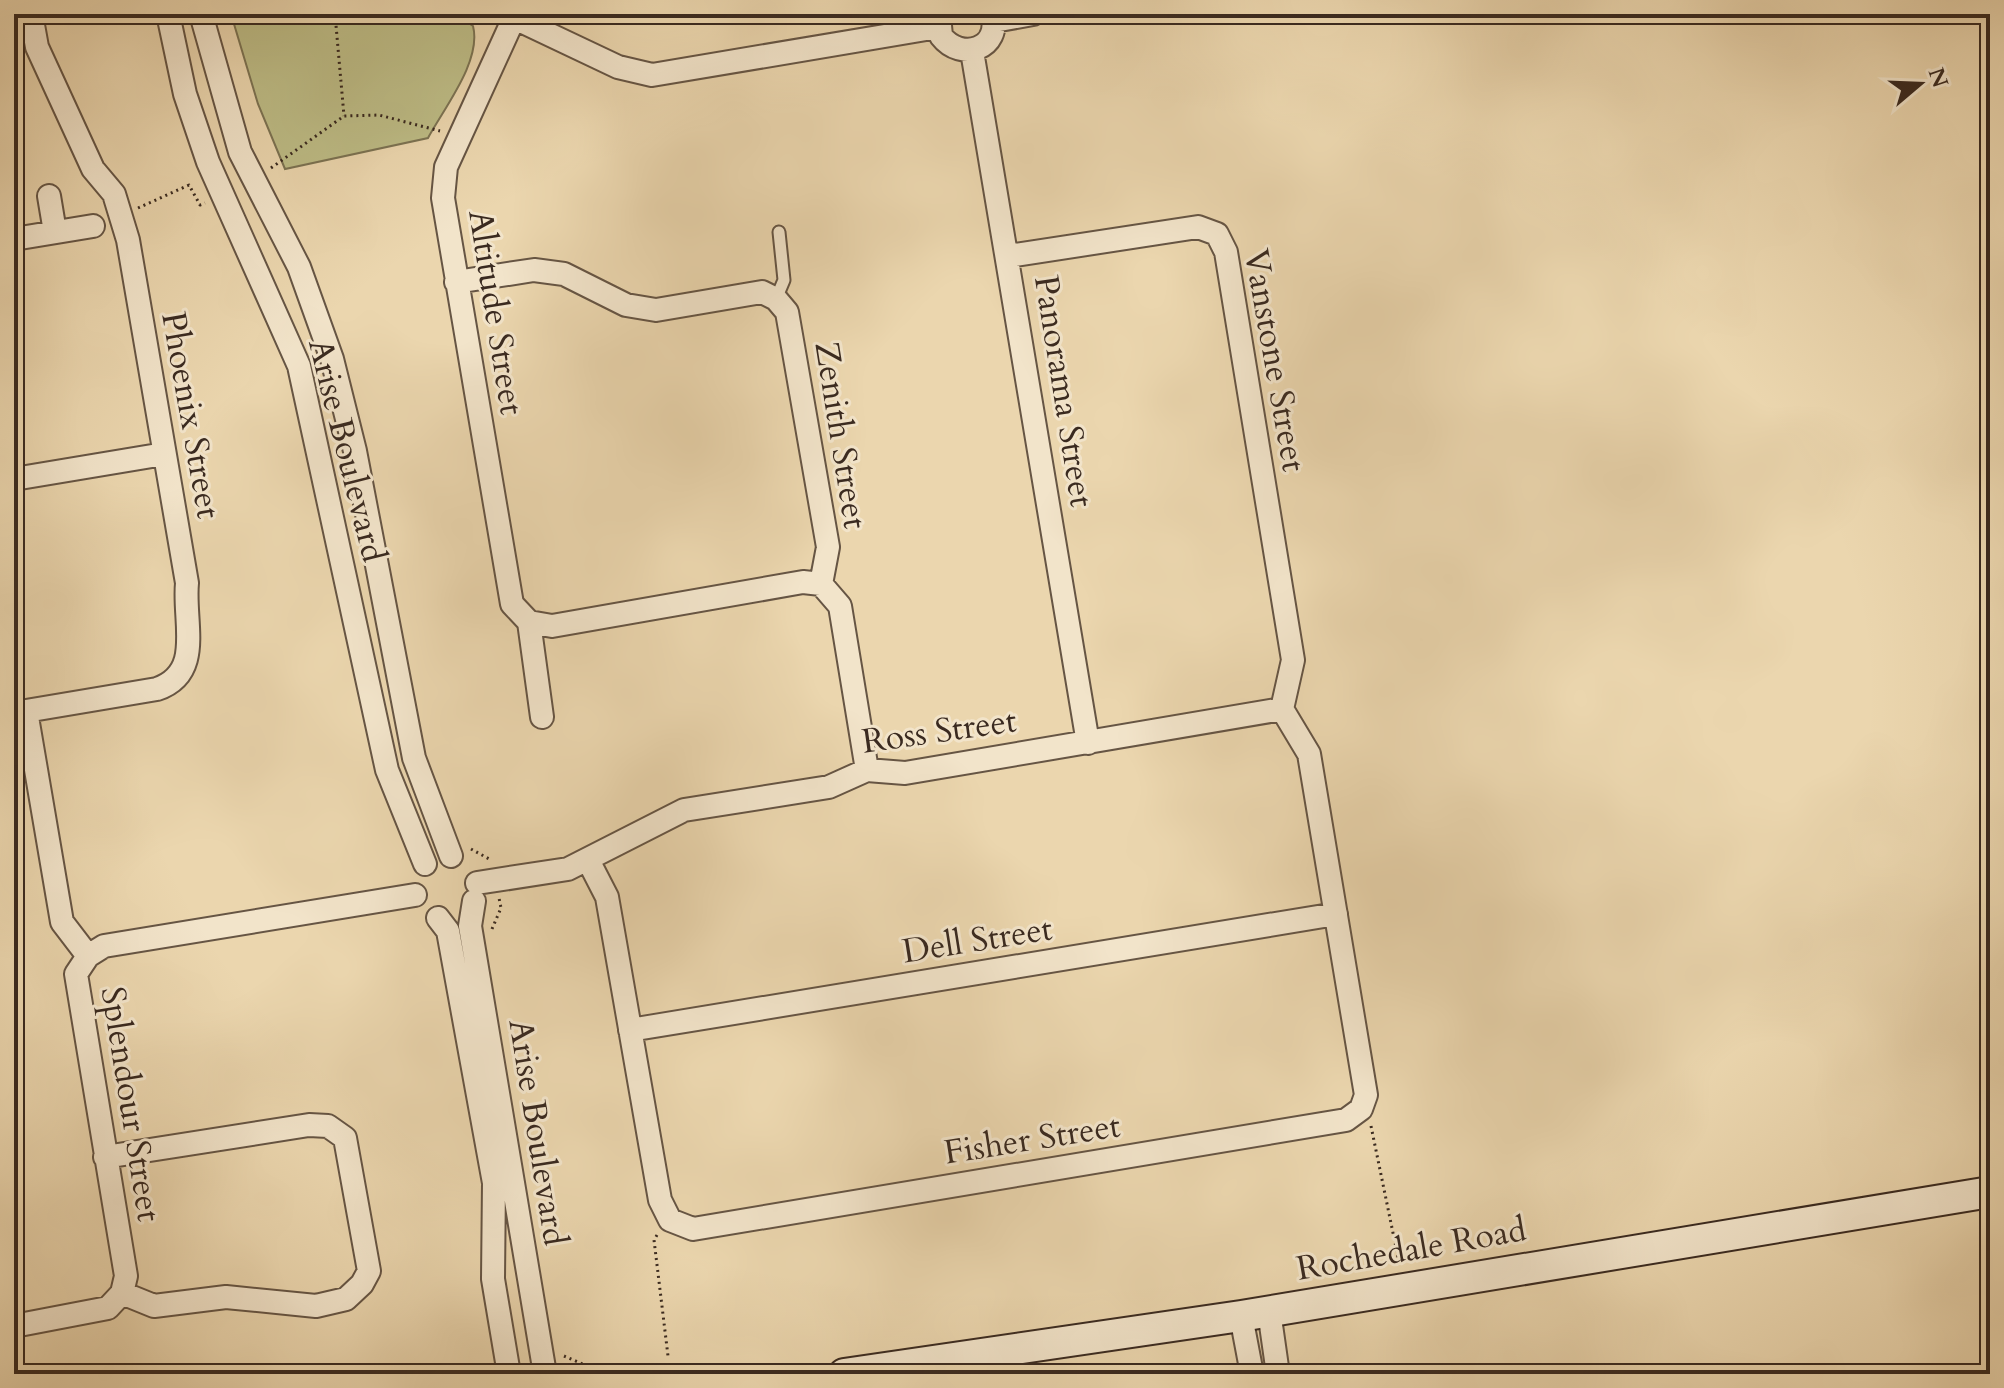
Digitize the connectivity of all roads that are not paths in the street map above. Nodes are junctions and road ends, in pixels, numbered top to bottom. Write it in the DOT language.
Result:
graph roads {
  1 [pos="31,14"];
  2 [pos="168,14"];
  3 [pos="201,14"];
  4 [pos="1033,14"];
  5 [pos="510,16"];
  6 [pos="993,17"];
  7 [pos="939,21"];
  8 [pos="972,51"];
  9 [pos="49,196"];
  10 [pos="93,226"];
  11 [pos="55,232"];
  12 [pos="779,232"];
  13 [pos="14,239"];
  14 [pos="1008,256"];
  15 [pos="456,282"];
  16 [pos="776,299"];
  17 [pos="164,454"];
  18 [pos="14,479"];
  19 [pos="821,584"];
  20 [pos="529,622"];
  21 [pos="1282,709"];
  22 [pos="20,712"];
  23 [pos="542,717"];
  24 [pos="1088,743"];
  25 [pos="867,770"];
  26 [pos="451,856"];
  27 [pos="589,862"];
  28 [pos="425,864"];
  29 [pos="475,892"];
  30 [pos="415,895"];
  31 [pos="1336,914"];
  32 [pos="438,918"];
  33 [pos="88,956"];
  34 [pos="630,1030"];
  35 [pos="105,1157"];
  36 [pos="1990,1192"];
  37 [pos="122,1293"];
  38 [pos="1255,1314"];
  39 [pos="14,1326"];
  40 [pos="509,1374"];
  41 [pos="545,1374"];
  42 [pos="844,1374"];
  43 [pos="1252,1374"];
  44 [pos="1278,1374"];
  1 -- 17 [label="street, Phoenix Street"];
  2 -- 28 [label="street, Arise Boulevard"];
  3 -- 26 [label="street, Arise Boulevard"];
  4 -- 6 [label="street"];
  5 -- 7 [label="street"];
  5 -- 15 [label="street, Altitude Street"];
  6 -- 8 [label="street"];
  7 -- 8 [label="street"];
  8 -- 14 [label="street, Panorama Street"];
  9 -- 11 [label="street"];
  10 -- 11 [label="street"];
  11 -- 13 [label="street"];
  12 -- 16 [label="lane"];
  14 -- 21 [label="street, Vanstone Street"];
  14 -- 24 [label="street, Panorama Street"];
  15 -- 16 [label="street"];
  15 -- 20 [label="street, Altitude Street"];
  16 -- 19 [label="street, Zenith Street"];
  17 -- 18 [label="street"];
  17 -- 22 [label="street, Phoenix Street"];
  19 -- 20 [label="street"];
  19 -- 25 [label="street"];
  20 -- 23 [label="street, Altitude Street"];
  21 -- 24 [label="street, Ross Street"];
  21 -- 31 [label="street"];
  22 -- 33 [label="street"];
  24 -- 25 [label="street, Ross Street"];
  25 -- 27 [label="street, Ross Street"];
  26 -- 28 [label="street"];
  26 -- 29 [label="street"];
  27 -- 29 [label="street, Ross Street"];
  27 -- 34 [label="street"];
  28 -- 30 [label="street"];
  29 -- 32 [label="street"];
  29 -- 41 [label="street, Arise Boulevard"];
  30 -- 32 [label="street"];
  30 -- 33 [label="street, Splendour Street"];
  31 -- 34 [label="street, Dell Street"];
  31 -- 34 [label="street, Fisher Street"];
  32 -- 40 [label="street, Arise Boulevard"];
  33 -- 35 [label="street, Splendour Street"];
  35 -- 37 [label="street, Splendour Street"];
  35 -- 37 [label="street"];
  36 -- 38 [label="main road, Rochedale Road"];
  37 -- 39 [label="street"];
  38 -- 42 [label="main road, Rochedale Road"];
  38 -- 43 [label="street"];
  38 -- 44 [label="street"];
}
